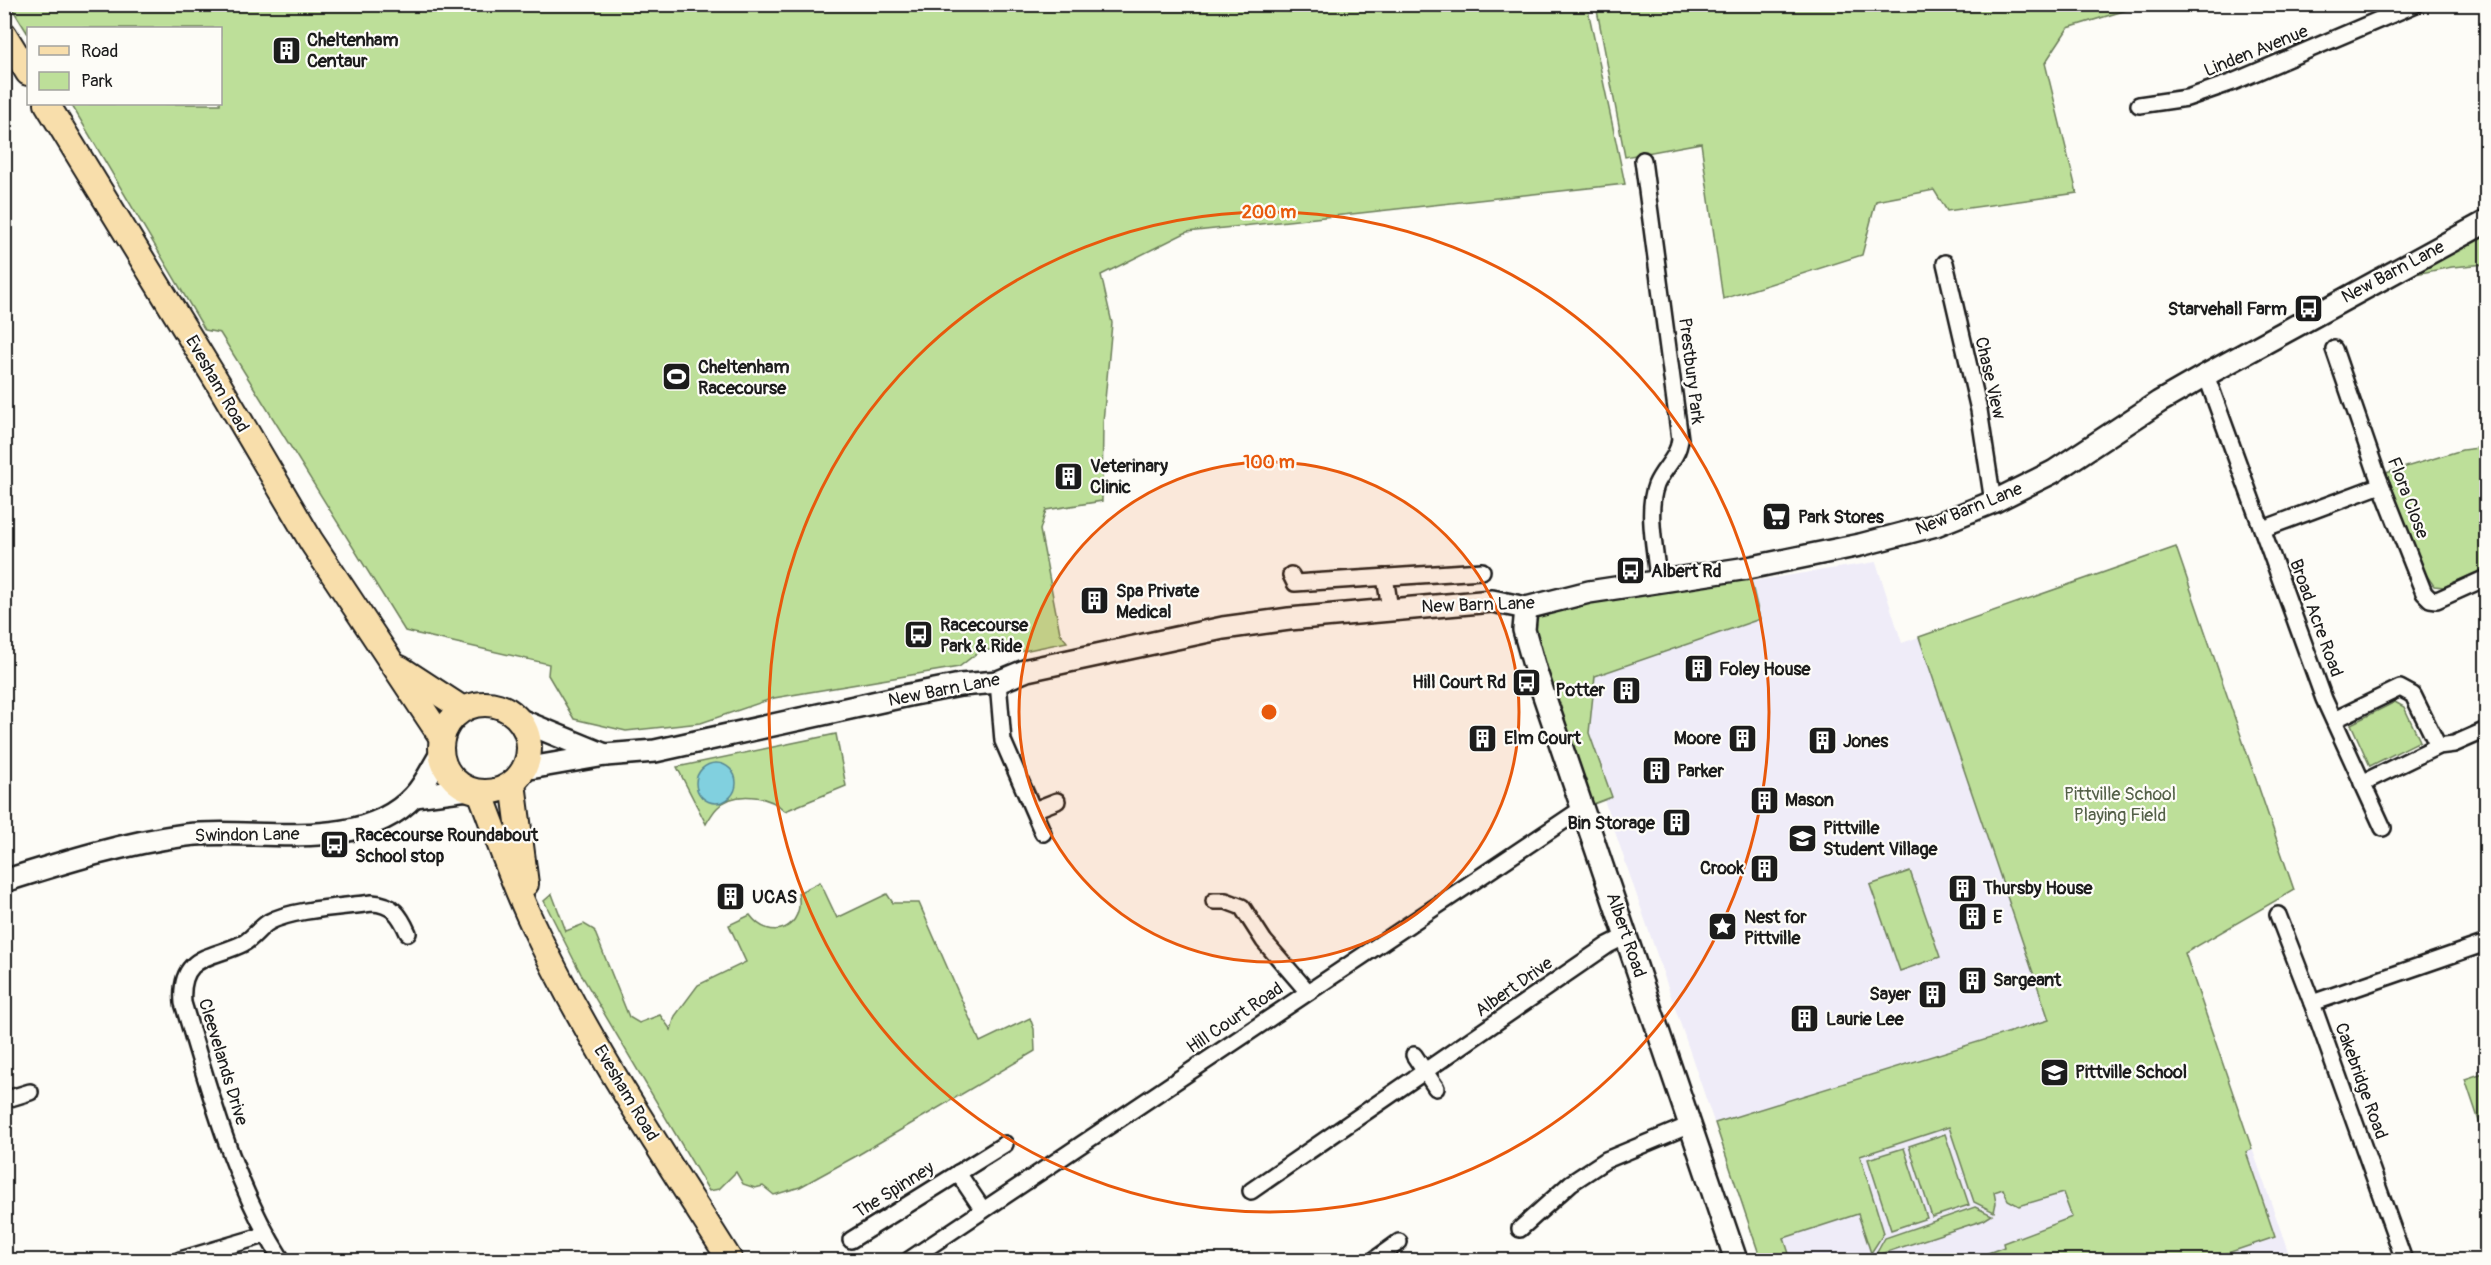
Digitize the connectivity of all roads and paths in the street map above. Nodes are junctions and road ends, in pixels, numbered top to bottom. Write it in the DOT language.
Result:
graph roads {
  1 [pos="2416,4"];
  2 [pos="4,34"];
  3 [pos="27,71"];
  4 [pos="48,105"];
  5 [pos="2139,105"];
  6 [pos="1643,160"];
  7 [pos="2487,222"];
  8 [pos="1945,263"];
  9 [pos="2334,349"];
  10 [pos="2206,375"];
  11 [pos="2381,485"];
  12 [pos="1993,502"];
  13 [pos="2263,529"];
  14 [pos="1482,571"];
  15 [pos="1291,576"];
  16 [pos="1385,577"];
  17 [pos="2487,578"];
  18 [pos="1658,580"];
  19 [pos="1526,608"];
  20 [pos="1390,609"];
  21 [pos="391,661"];
  22 [pos="999,682"];
  23 [pos="463,709"];
  24 [pos="520,720"];
  25 [pos="2334,720"];
  26 [pos="2487,730"];
  27 [pos="441,746"];
  28 [pos="2438,746"];
  29 [pos="605,755"];
  30 [pos="519,776"];
  31 [pos="2362,783"];
  32 [pos="474,791"];
  33 [pos="415,796"];
  34 [pos="1057,801"];
  35 [pos="1583,808"];
  36 [pos="1034,810"];
  37 [pos="2383,828"];
  38 [pos="1043,833"];
  39 [pos="4,881"];
  40 [pos="1214,902"];
  41 [pos="2278,915"];
  42 [pos="531,922"];
  43 [pos="408,933"];
  44 [pos="1626,936"];
  45 [pos="2487,943"];
  46 [pos="1308,992"];
  47 [pos="2312,1003"];
  48 [pos="1414,1055"];
  49 [pos="1425,1071"];
  50 [pos="1436,1088"];
  51 [pos="30,1092"];
  52 [pos="4,1100"];
  53 [pos="1690,1125"];
  54 [pos="1005,1144"];
  55 [pos="958,1173"];
  56 [pos="1251,1191"];
  57 [pos="983,1210"];
  58 [pos="1520,1229"];
  59 [pos="265,1235"];
  60 [pos="851,1240"];
  61 [pos="1399,1242"];
  62 [pos="180,1260"];
  63 [pos="282,1260"];
  64 [pos="730,1260"];
  65 [pos="909,1260"];
  66 [pos="1374,1260"];
  67 [pos="1736,1260"];
  68 [pos="2404,1260"];
  1 -- 5 [label="street, Linden Avenue"];
  2 -- 3 [label="main road"];
  4 -- 21 [label="main road, Evesham Road"];
  6 -- 18 [label="street, Prestbury Park"];
  7 -- 10 [label="main road, New Barn Lane"];
  8 -- 12 [label="street, Chase View"];
  9 -- 11 [label="street, Flora Close"];
  10 -- 12 [label="main road, New Barn Lane"];
  10 -- 13 [label="street, Broad Acre Road"];
  11 -- 13 [label="street"];
  11 -- 17 [label="street, Flora Close"];
  12 -- 18 [label="main road, New Barn Lane"];
  13 -- 25 [label="street, Broad Acre Road"];
  14 -- 16 [label="street, New Barn Lane"];
  15 -- 16 [label="street, New Barn Lane"];
  16 -- 20 [label="street"];
  18 -- 19 [label="main road, New Barn Lane"];
  19 -- 20 [label="main road, New Barn Lane"];
  19 -- 35 [label="main road, Albert Road"];
  20 -- 22 [label="main road, New Barn Lane"];
  21 -- 23 [label="main road"];
  21 -- 27 [label="main road, Evesham Road"];
  22 -- 29 [label="main road, New Barn Lane"];
  22 -- 36 [label="street"];
  23 -- 24 [label="main road"];
  23 -- 27 [label="main road"];
  24 -- 29 [label="main road, New Barn Lane"];
  24 -- 30 [label="main road"];
  25 -- 28 [label="street"];
  25 -- 31 [label="street, Broad Acre Road"];
  26 -- 28 [label="street"];
  27 -- 32 [label="main road"];
  27 -- 33 [label="main road, Swindon Lane"];
  28 -- 31 [label="street"];
  29 -- 30 [label="main road, New Barn Lane"];
  30 -- 32 [label="main road"];
  30 -- 42 [label="main road"];
  31 -- 37 [label="street, Broad Acre Road"];
  32 -- 33 [label="main road, Swindon Lane"];
  32 -- 42 [label="main road"];
  33 -- 39 [label="main road, Swindon Lane"];
  34 -- 36 [label="street"];
  35 -- 44 [label="main road, Albert Road"];
  35 -- 46 [label="street, Hill Court Road"];
  36 -- 38 [label="street"];
  40 -- 46 [label="street"];
  41 -- 47 [label="street, Cakebridge Road"];
  42 -- 64 [label="main road, Evesham Road"];
  43 -- 59 [label="street, Cleevelands Drive"];
  44 -- 49 [label="street, Albert Drive"];
  44 -- 53 [label="main road, Albert Road"];
  45 -- 47 [label="street"];
  46 -- 57 [label="street, Hill Court Road"];
  47 -- 68 [label="street, Cakebridge Road"];
  48 -- 49 [label="street"];
  49 -- 50 [label="street"];
  49 -- 56 [label="street, Albert Drive"];
  51 -- 52 [label="street"];
  53 -- 58 [label="street"];
  53 -- 67 [label="main road, Albert Road"];
  54 -- 55 [label="street, The Spinney"];
  55 -- 57 [label="street, The Spinney"];
  55 -- 60 [label="street, The Spinney"];
  57 -- 65 [label="street, Hill Court Road"];
  59 -- 62 [label="street"];
  59 -- 63 [label="street, Cleevelands Drive"];
  61 -- 66 [label="street"];
}
